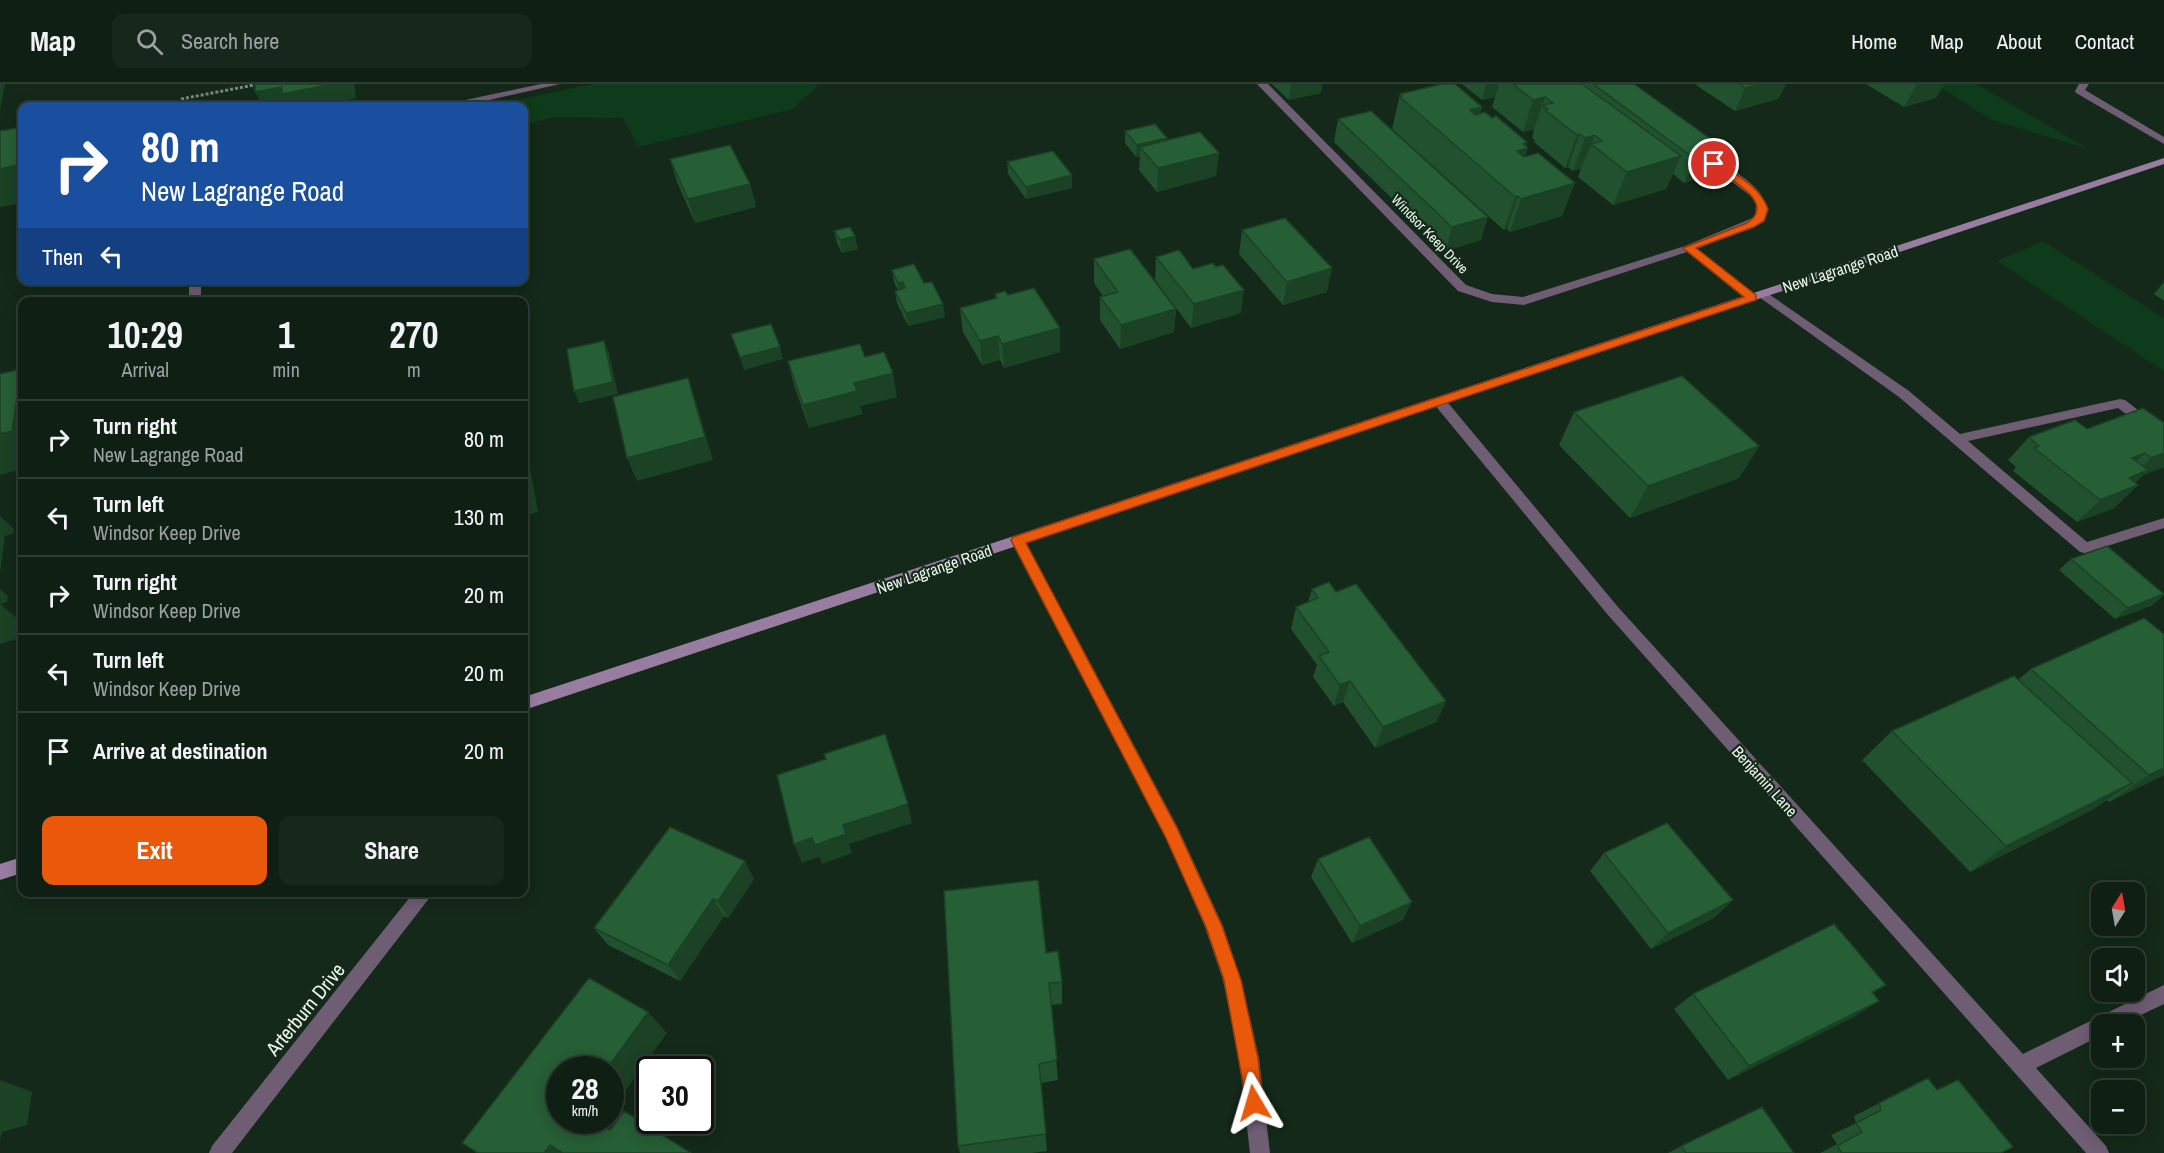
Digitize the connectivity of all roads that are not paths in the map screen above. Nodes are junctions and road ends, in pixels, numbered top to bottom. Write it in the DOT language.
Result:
graph roads {
  1 [pos="555,84"];
  2 [pos="1262,84"];
  3 [pos="2084,84"];
  4 [pos="470,102"];
  5 [pos="2164,141"];
  6 [pos="1696,151"];
  7 [pos="2164,161"];
  8 [pos="1689,248"];
  9 [pos="1758,296"];
  10 [pos="1439,401"];
  11 [pos="2164,437"];
  12 [pos="1958,440"];
  13 [pos="2164,523"];
  14 [pos="1018,540"];
  15 [pos="528,703"];
  16 [pos="18,866"];
  17 [pos="0,872"];
  18 [pos="420,897"];
  19 [pos="2164,994"];
  20 [pos="2124,1014"];
  21 [pos="2091,1030"];
  22 [pos="2020,1065"];
  23 [pos="219,1153"];
  24 [pos="1260,1153"];
  25 [pos="2099,1153"];
  1 -- 4 [label="street"];
  2 -- 8 [label="street, Windsor Keep Drive"];
  3 -- 5 [label="street"];
  6 -- 8 [label="street, Windsor Keep Drive"];
  7 -- 9 [label="main road, New Lagrange Road"];
  8 -- 9 [label="street"];
  9 -- 10 [label="main road, New Lagrange Road"];
  9 -- 12 [label="street"];
  10 -- 14 [label="main road, New Lagrange Road"];
  10 -- 22 [label="street, Benjamin Lane"];
  11 -- 12 [label="street"];
  12 -- 13 [label="street"];
  14 -- 15 [label="main road, New Lagrange Road"];
  14 -- 24 [label="street"];
  16 -- 17 [label="main road"];
  18 -- 23 [label="street, Arterburn Drive"];
  19 -- 20 [label="street"];
  21 -- 22 [label="street"];
  22 -- 25 [label="street, Benjamin Lane"];
}
